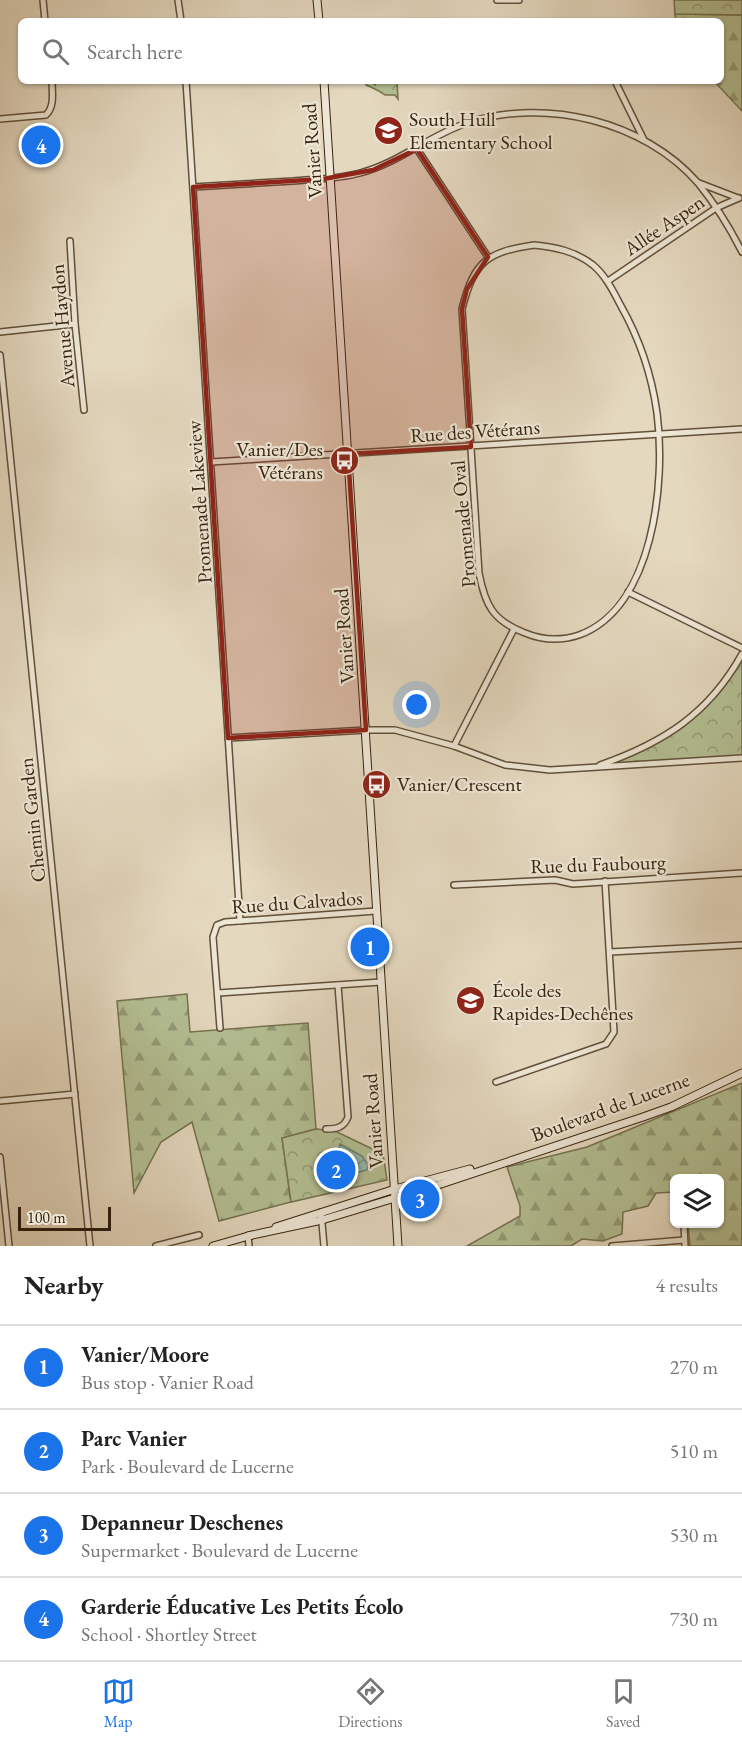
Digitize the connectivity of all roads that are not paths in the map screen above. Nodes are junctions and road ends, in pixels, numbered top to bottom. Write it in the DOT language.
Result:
graph roads {
  1 [pos="43,0"];
  2 [pos="178,0"];
  3 [pos="317,0"];
  4 [pos="497,0"];
  5 [pos="519,0"];
  6 [pos="45,18"];
  7 [pos="181,18"];
  8 [pos="319,18"];
  9 [pos="52,84"];
  10 [pos="186,84"];
  11 [pos="324,84"];
  12 [pos="616,84"];
  13 [pos="0,119"];
  14 [pos="644,140"];
  15 [pos="417,149"];
  16 [pos="331,180"];
  17 [pos="697,183"];
  18 [pos="192,187"];
  19 [pos="740,198"];
  20 [pos="716,208"];
  21 [pos="70,241"];
  22 [pos="742,252"];
  23 [pos="488,257"];
  24 [pos="608,281"];
  25 [pos="75,324"];
  26 [pos="0,332"];
  27 [pos="0,355"];
  28 [pos="84,410"];
  29 [pos="742,429"];
  30 [pos="659,434"];
  31 [pos="471,447"];
  32 [pos="348,454"];
  33 [pos="211,462"];
  34 [pos="628,592"];
  35 [pos="514,629"];
  36 [pos="742,648"];
  37 [pos="742,654"];
  38 [pos="366,730"];
  39 [pos="228,738"];
  40 [pos="454,746"];
  41 [pos="742,758"];
  42 [pos="593,768"];
  43 [pos="742,873"];
  44 [pos="605,881"];
  45 [pos="454,885"];
  46 [pos="376,911"];
  47 [pos="240,921"];
  48 [pos="742,945"];
  49 [pos="610,952"];
  50 [pos="381,981"];
  51 [pos="338,985"];
  52 [pos="218,993"];
  53 [pos="220,1028"];
  54 [pos="742,1073"];
  55 [pos="496,1082"];
  56 [pos="75,1094"];
  57 [pos="0,1101"];
  58 [pos="326,1129"];
  59 [pos="0,1157"];
  60 [pos="395,1193"];
  61 [pos="321,1216"];
  62 [pos="684,1228"];
  63 [pos="199,1235"];
  64 [pos="248,1236"];
  65 [pos="685,1243"];
  66 [pos="9,1246"];
  67 [pos="90,1246"];
  68 [pos="156,1246"];
  69 [pos="213,1246"];
  70 [pos="249,1246"];
  71 [pos="324,1246"];
  72 [pos="398,1246"];
  73 [pos="612,1246"];
  1 -- 6 [label="street"];
  2 -- 7 [label="street"];
  3 -- 8 [label="street"];
  4 -- 5 [label="street"];
  9 -- 13 [label="street"];
  10 -- 18 [label="street, Promenade Lakeview"];
  11 -- 16 [label="street, Vanier Road"];
  12 -- 14 [label="street"];
  14 -- 15 [label="street"];
  14 -- 17 [label="street"];
  15 -- 16 [label="street"];
  15 -- 23 [label="street"];
  16 -- 18 [label="street"];
  16 -- 32 [label="street, Vanier Road"];
  17 -- 19 [label="street"];
  17 -- 20 [label="street"];
  18 -- 33 [label="street, Promenade Lakeview"];
  19 -- 20 [label="street, Allée Aspen"];
  20 -- 22 [label="street"];
  20 -- 24 [label="street, Allée Aspen"];
  21 -- 25 [label="street, Avenue Haydon"];
  23 -- 24 [label="street, Promenade Oval"];
  23 -- 31 [label="street, Promenade Oval"];
  24 -- 30 [label="street, Promenade Oval"];
  25 -- 26 [label="street"];
  25 -- 28 [label="street, Avenue Haydon"];
  27 -- 56 [label="street, Chemin Garden"];
  29 -- 30 [label="street, Rue des Vétérans"];
  30 -- 31 [label="street, Rue des Vétérans"];
  30 -- 34 [label="street, Promenade Oval"];
  31 -- 32 [label="street, Rue des Vétérans"];
  31 -- 35 [label="street, Promenade Oval"];
  32 -- 33 [label="street, Rue des Vétérans"];
  32 -- 38 [label="street, Vanier Road"];
  33 -- 39 [label="street, Promenade Lakeview"];
  34 -- 35 [label="street, Promenade Oval"];
  34 -- 36 [label="street"];
  35 -- 40 [label="street"];
  37 -- 42 [label="street"];
  38 -- 39 [label="street"];
  38 -- 40 [label="street"];
  38 -- 46 [label="street, Vanier Road"];
  39 -- 47 [label="street, Promenade Lakeview"];
  40 -- 42 [label="street"];
  41 -- 42 [label="street"];
  43 -- 44 [label="street, Rue du Faubourg"];
  44 -- 45 [label="street, Rue du Faubourg"];
  44 -- 49 [label="street"];
  46 -- 47 [label="street, Rue du Calvados"];
  46 -- 50 [label="street, Vanier Road"];
  47 -- 52 [label="street, Rue du Calvados"];
  48 -- 49 [label="street"];
  49 -- 55 [label="street"];
  50 -- 51 [label="street"];
  50 -- 60 [label="street, Vanier Road"];
  51 -- 52 [label="street"];
  51 -- 58 [label="street"];
  52 -- 53 [label="street, Rue du Calvados"];
  54 -- 60 [label="street, Boulevard de Lucerne"];
  56 -- 57 [label="street"];
  56 -- 67 [label="street, Chemin Garden"];
  59 -- 66 [label="street"];
  60 -- 61 [label="street, Boulevard de Lucerne"];
  60 -- 72 [label="street, Vanier Road"];
  61 -- 64 [label="street, Boulevard de Lucerne"];
  61 -- 71 [label="street"];
  62 -- 65 [label="street"];
  63 -- 68 [label="street"];
  64 -- 69 [label="street, Boulevard de Lucerne"];
  64 -- 70 [label="street"];
  65 -- 73 [label="street"];
}
